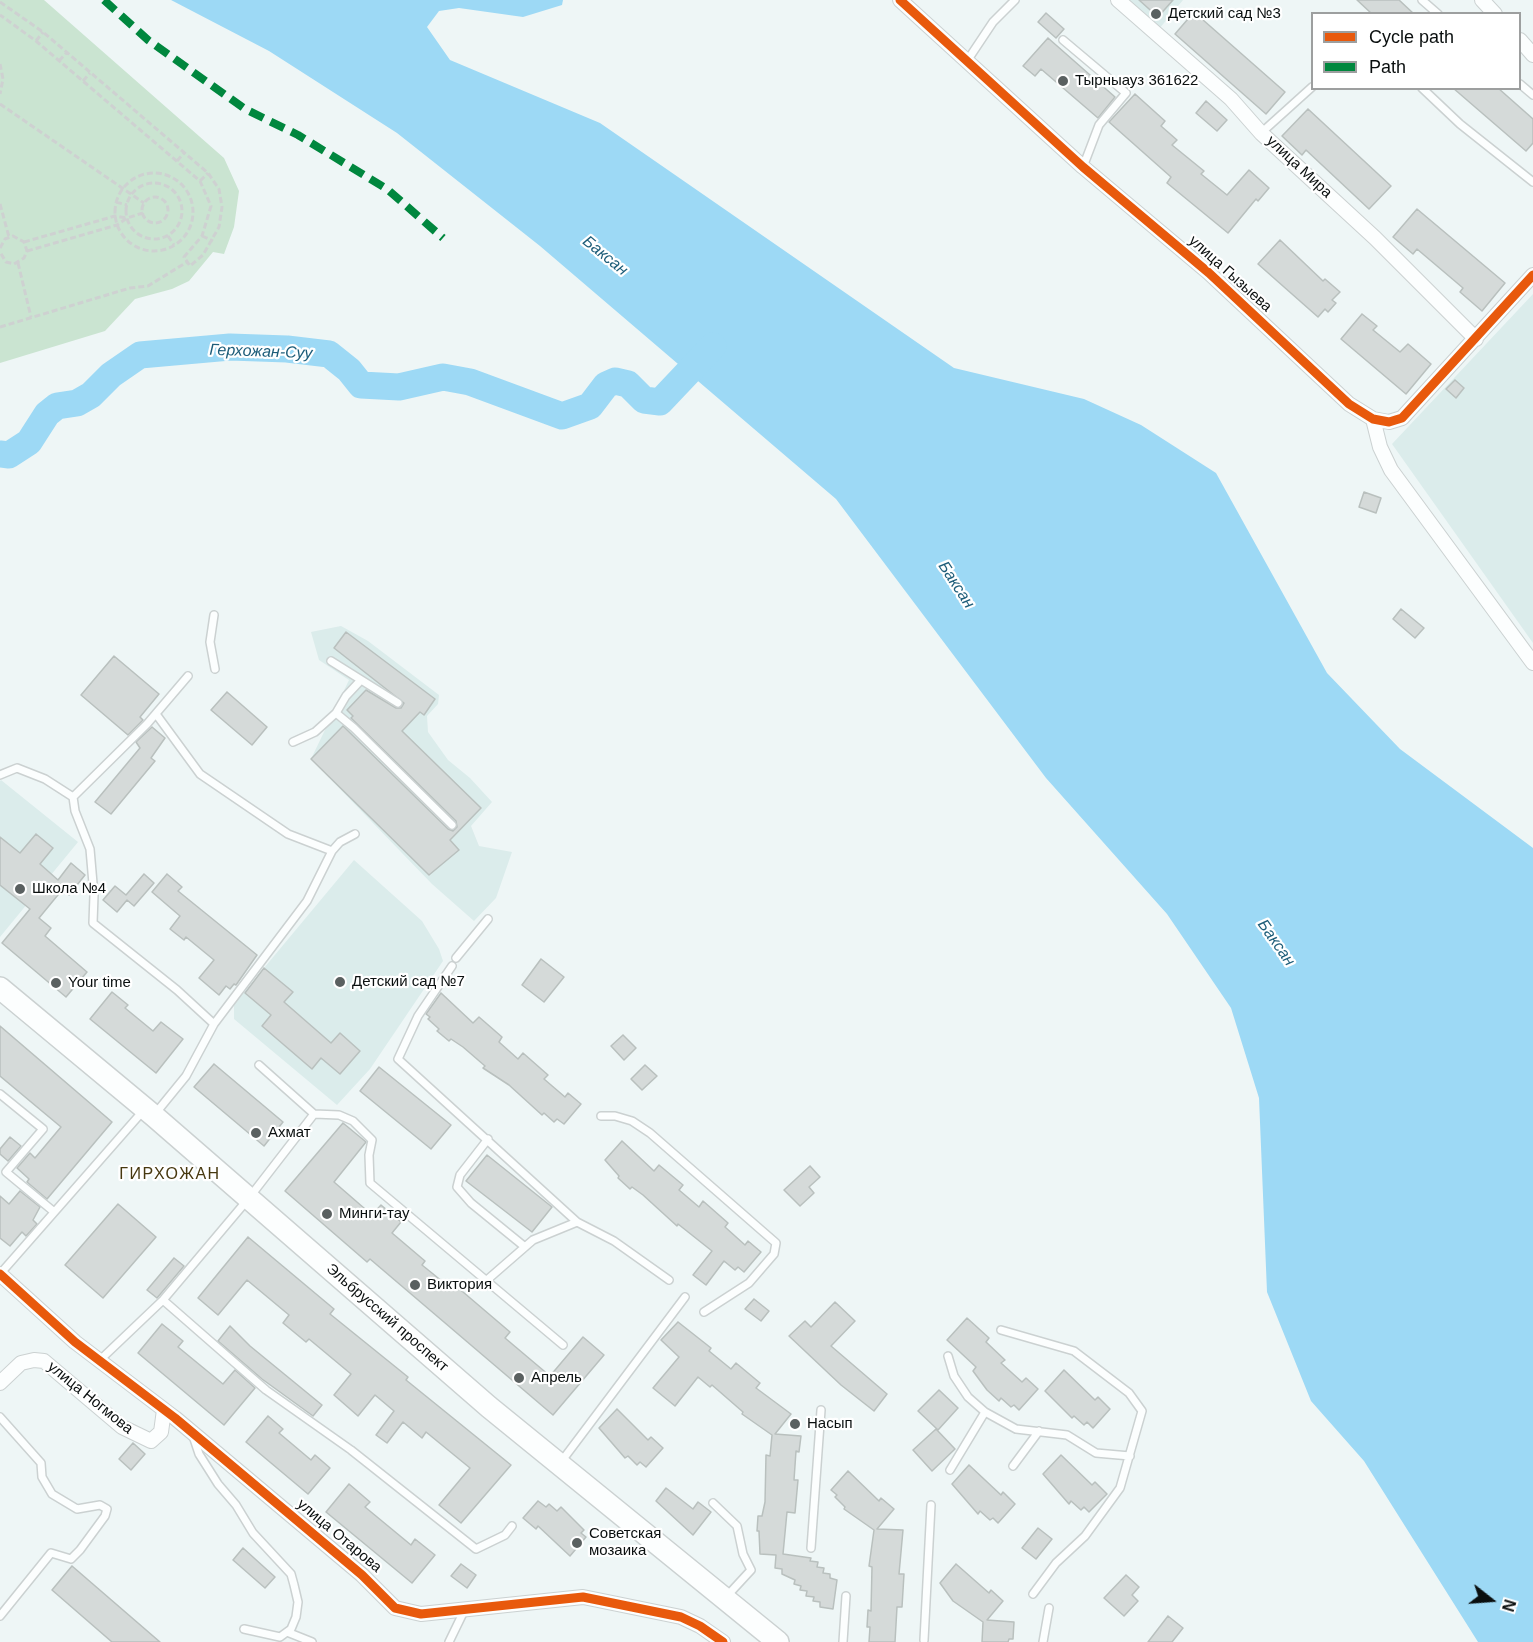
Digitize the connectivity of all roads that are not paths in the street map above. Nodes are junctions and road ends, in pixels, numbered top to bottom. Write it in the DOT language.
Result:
graph roads {
  1 [pos="900,0"];
  2 [pos="1015,0"];
  3 [pos="1118,0"];
  4 [pos="1422,0"];
  5 [pos="1482,0"];
  6 [pos="1436,12"];
  7 [pos="1494,12"];
  8 [pos="1063,40"];
  9 [pos="1521,41"];
  10 [pos="1533,55"];
  11 [pos="966,62"];
  12 [pos="1521,85"];
  13 [pos="1311,88"];
  14 [pos="1424,90"];
  15 [pos="1533,95"];
  16 [pos="1261,133"];
  17 [pos="1083,167"];
  18 [pos="1533,182"];
  19 [pos="1533,275"];
  20 [pos="1476,339"];
  21 [pos="1373,419"];
  22 [pos="214,615"];
  23 [pos="331,661"];
  24 [pos="1533,663"];
  25 [pos="215,669"];
  26 [pos="188,676"];
  27 [pos="361,680"];
  28 [pos="398,703"];
  29 [pos="156,714"];
  30 [pos="336,714"];
  31 [pos="293,742"];
  32 [pos="0,775"];
  33 [pos="73,797"];
  34 [pos="452,825"];
  35 [pos="354,834"];
  36 [pos="332,851"];
  37 [pos="488,919"];
  38 [pos="456,958"];
  39 [pos="452,966"];
  40 [pos="0,988"];
  41 [pos="214,1024"];
  42 [pos="260,1065"];
  43 [pos="0,1094"];
  44 [pos="149,1112"];
  45 [pos="314,1114"];
  46 [pos="601,1116"];
  47 [pos="488,1138"];
  48 [pos="3,1171"];
  49 [pos="249,1198"];
  50 [pos="53,1211"];
  51 [pos="578,1222"];
  52 [pos="525,1247"];
  53 [pos="0,1274"];
  54 [pos="487,1280"];
  55 [pos="669,1280"];
  56 [pos="685,1297"];
  57 [pos="163,1300"];
  58 [pos="704,1312"];
  59 [pos="1001,1330"];
  60 [pos="563,1346"];
  61 [pos="948,1356"];
  62 [pos="100,1360"];
  63 [pos="0,1383"];
  64 [pos="164,1410"];
  65 [pos="821,1410"];
  66 [pos="985,1412"];
  67 [pos="0,1417"];
  68 [pos="191,1431"];
  69 [pos="1039,1431"];
  70 [pos="1130,1456"];
  71 [pos="559,1464"];
  72 [pos="1013,1466"];
  73 [pos="950,1470"];
  74 [pos="713,1503"];
  75 [pos="931,1504"];
  76 [pos="512,1526"];
  77 [pos="810,1548"];
  78 [pos="1033,1594"];
  79 [pos="846,1596"];
  80 [pos="725,1599"];
  81 [pos="1049,1608"];
  82 [pos="465,1609"];
  83 [pos="0,1616"];
  84 [pos="244,1629"];
  85 [pos="287,1632"];
  86 [pos="924,1640"];
  87 [pos="312,1642"];
  88 [pos="449,1642"];
  89 [pos="723,1642"];
  90 [pos="778,1642"];
  91 [pos="843,1642"];
  92 [pos="1043,1642"];
  1 -- 11 [label="street, улица Гызыева"];
  2 -- 11 [label="lane"];
  3 -- 16 [label="street, улица Мира"];
  4 -- 6 [label="lane"];
  5 -- 7 [label="street"];
  8 -- 17 [label="lane"];
  9 -- 10 [label="street"];
  11 -- 17 [label="street, улица Гызыева"];
  12 -- 15 [label="lane"];
  13 -- 16 [label="lane"];
  14 -- 18 [label="lane"];
  16 -- 20 [label="street, улица Мира"];
  17 -- 21 [label="street, улица Гызыева"];
  19 -- 20 [label="street"];
  20 -- 21 [label="street"];
  21 -- 24 [label="street"];
  22 -- 25 [label="lane"];
  23 -- 27 [label="lane"];
  26 -- 29 [label="lane"];
  27 -- 28 [label="lane"];
  27 -- 30 [label="lane"];
  29 -- 33 [label="lane"];
  29 -- 36 [label="lane"];
  30 -- 31 [label="lane"];
  30 -- 34 [label="lane"];
  32 -- 33 [label="lane"];
  33 -- 41 [label="lane"];
  35 -- 36 [label="lane"];
  36 -- 41 [label="lane"];
  37 -- 38 [label="lane"];
  39 -- 47 [label="lane"];
  40 -- 44 [label="main road, Эльбрусский проспект"];
  41 -- 44 [label="lane"];
  42 -- 45 [label="lane"];
  43 -- 48 [label="lane"];
  44 -- 49 [label="main road, Эльбрусский проспект"];
  44 -- 50 [label="lane"];
  45 -- 49 [label="lane"];
  45 -- 54 [label="lane"];
  46 -- 58 [label="lane"];
  47 -- 51 [label="lane"];
  47 -- 52 [label="lane"];
  48 -- 50 [label="lane"];
  49 -- 57 [label="lane"];
  49 -- 71 [label="main road, Эльбрусский проспект"];
  50 -- 53 [label="lane"];
  51 -- 52 [label="lane"];
  51 -- 55 [label="lane"];
  52 -- 54 [label="lane"];
  53 -- 62 [label="street, улица Отарова"];
  54 -- 60 [label="lane"];
  56 -- 71 [label="lane"];
  57 -- 62 [label="lane"];
  57 -- 76 [label="lane"];
  59 -- 70 [label="lane"];
  61 -- 66 [label="lane"];
  62 -- 64 [label="street, улица Отарова"];
  63 -- 64 [label="street, улица Ногмова"];
  64 -- 68 [label="street, улица Отарова"];
  65 -- 77 [label="lane"];
  66 -- 69 [label="lane"];
  66 -- 73 [label="lane"];
  67 -- 83 [label="lane"];
  68 -- 82 [label="street, улица Отарова"];
  68 -- 85 [label="lane"];
  69 -- 70 [label="lane"];
  69 -- 72 [label="lane"];
  70 -- 78 [label="lane"];
  71 -- 80 [label="main road, Эльбрусский проспект"];
  74 -- 80 [label="lane"];
  75 -- 86 [label="lane"];
  79 -- 91 [label="lane"];
  80 -- 90 [label="main road, Эльбрусский проспект"];
  81 -- 92 [label="lane"];
  82 -- 88 [label="lane"];
  82 -- 89 [label="street, улица Отарова"];
  84 -- 85 [label="lane"];
  85 -- 87 [label="lane"];
}
